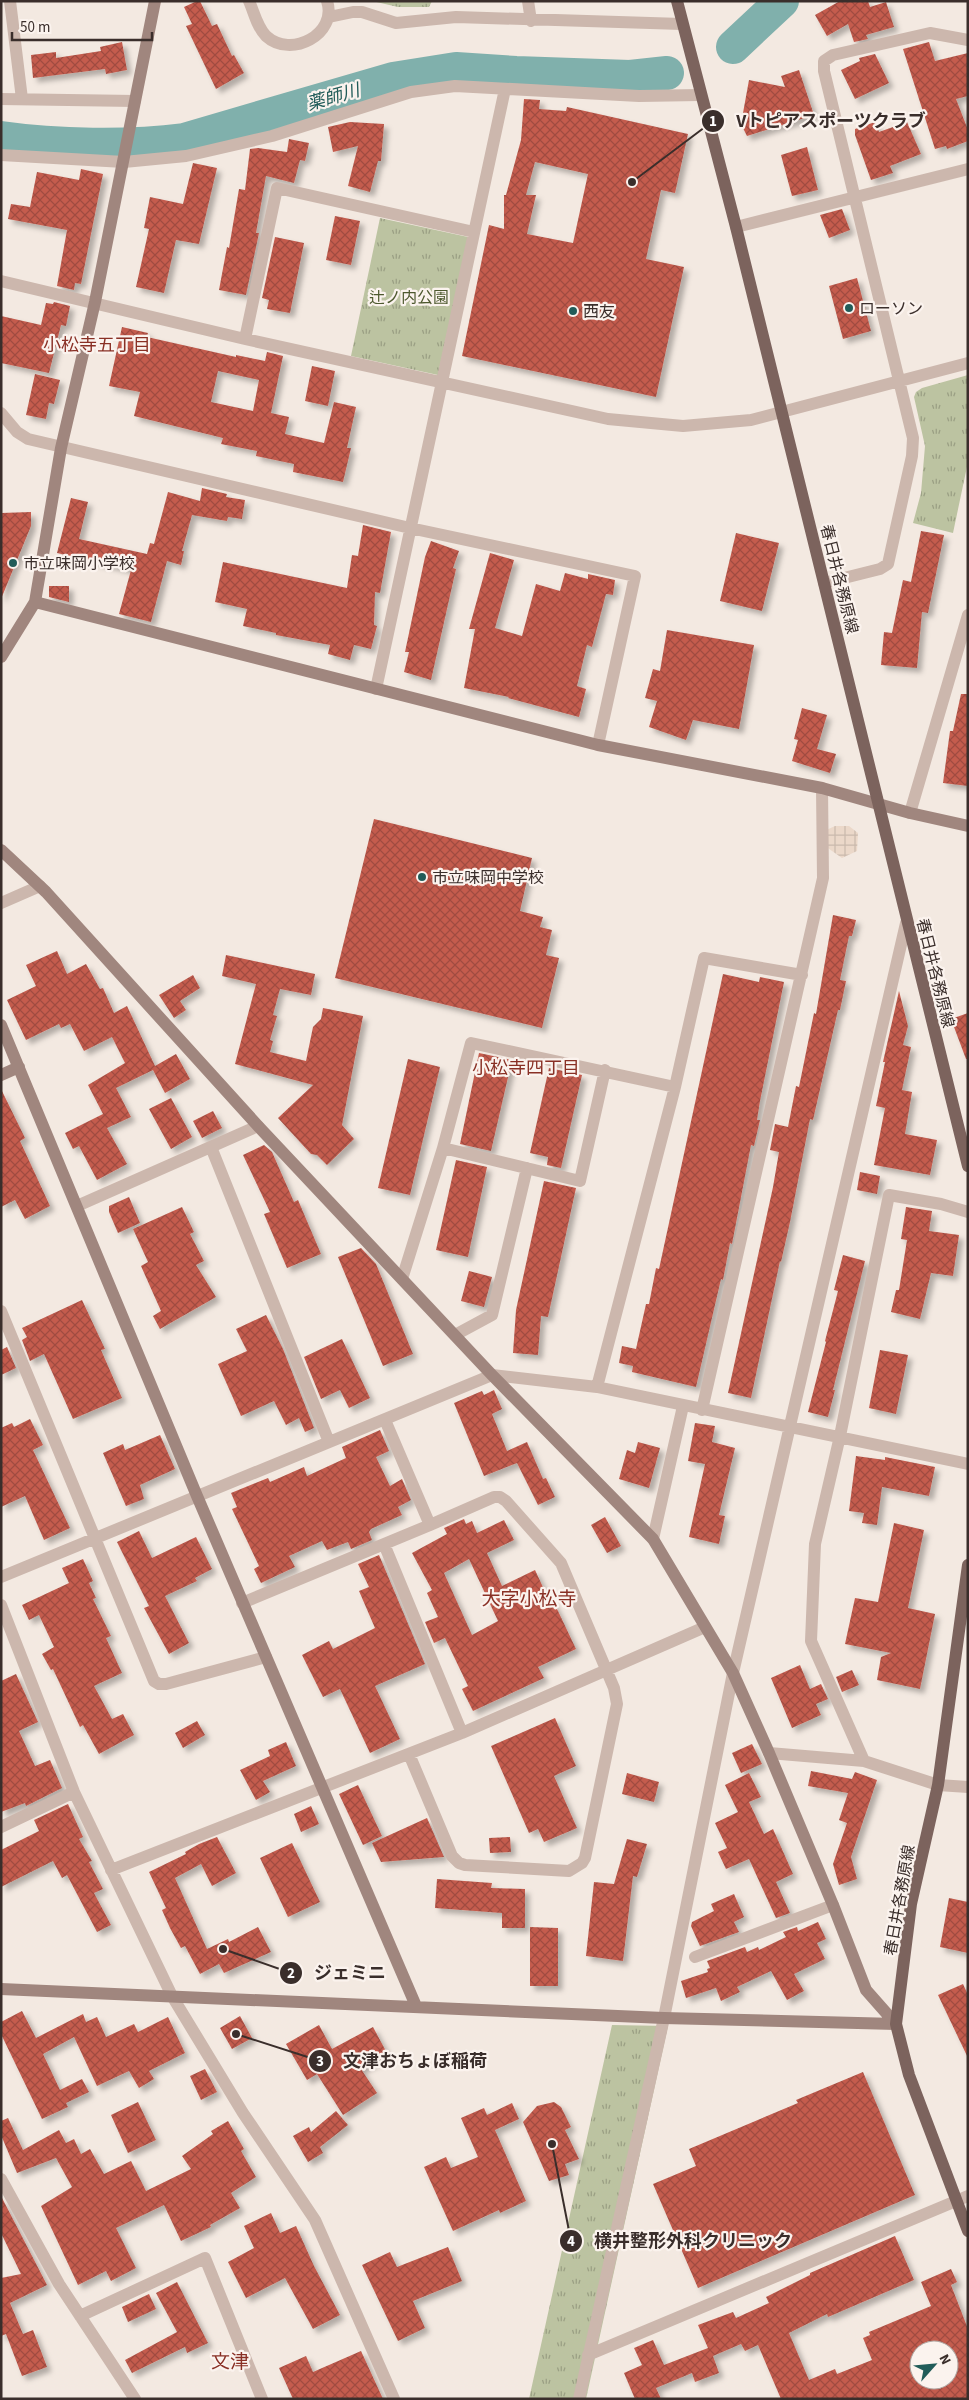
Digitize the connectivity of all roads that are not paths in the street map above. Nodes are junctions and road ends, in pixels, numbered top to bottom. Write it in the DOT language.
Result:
graph roads {
  1 [pos="10,1"];
  2 [pos="155,1"];
  3 [pos="249,1"];
  4 [pos="328,1"];
  5 [pos="528,1"];
  6 [pos="677,1"];
  7 [pos="329,17"];
  8 [pos="531,21"];
  9 [pos="682,24"];
  10 [pos="968,40"];
  11 [pos="505,89"];
  12 [pos="700,95"];
  13 [pos="1,99"];
  14 [pos="22,99"];
  15 [pos="135,101"];
  16 [pos="1,155"];
  17 [pos="124,162"];
  18 [pos="968,169"];
  19 [pos="854,197"];
  20 [pos="736,227"];
  21 [pos="474,232"];
  22 [pos="1,281"];
  23 [pos="95,302"];
  24 [pos="245,339"];
  25 [pos="968,363"];
  26 [pos="900,380"];
  27 [pos="442,382"];
  28 [pos="1,413"];
  29 [pos="780,413"];
  30 [pos="61,448"];
  31 [pos="410,528"];
  32 [pos="824,583"];
  33 [pos="35,602"];
  34 [pos="968,615"];
  35 [pos="1,657"];
  36 [pos="376,689"];
  37 [pos="598,745"];
  38 [pos="822,788"];
  39 [pos="878,803"];
  40 [pos="910,813"];
  41 [pos="968,826"];
  42 [pos="1,850"];
  43 [pos="40,886"];
  44 [pos="1,903"];
  45 [pos="906,923"];
  46 [pos="802,975"];
  47 [pos="1,1026"];
  48 [pos="18,1067"];
  49 [pos="605,1070"];
  50 [pos="1,1075"];
  51 [pos="675,1087"];
  52 [pos="258,1126"];
  53 [pos="211,1147"];
  54 [pos="443,1148"];
  55 [pos="968,1166"];
  56 [pos="527,1168"];
  57 [pos="77,1206"];
  58 [pos="968,1212"];
  59 [pos="402,1279"];
  60 [pos="1,1311"];
  61 [pos="455,1335"];
  62 [pos="492,1375"];
  63 [pos="597,1387"];
  64 [pos="683,1406"];
  65 [pos="702,1410"];
  66 [pos="385,1420"];
  67 [pos="791,1427"];
  68 [pos="840,1436"];
  69 [pos="328,1442"];
  70 [pos="968,1464"];
  71 [pos="196,1496"];
  72 [pos="430,1525"];
  73 [pos="652,1540"];
  74 [pos="94,1541"];
  75 [pos="384,1544"];
  76 [pos="968,1566"];
  77 [pos="1,1577"];
  78 [pos="242,1603"];
  79 [pos="1,1604"];
  80 [pos="705,1627"];
  81 [pos="266,1657"];
  82 [pos="607,1671"];
  83 [pos="733,1673"];
  84 [pos="462,1733"];
  85 [pos="769,1753"];
  86 [pos="409,1754"];
  87 [pos="864,1761"];
  88 [pos="938,1785"];
  89 [pos="968,1787"];
  90 [pos="322,1788"];
  91 [pos="74,1792"];
  92 [pos="1,1827"];
  93 [pos="111,1870"];
  94 [pos="833,1905"];
  95 [pos="696,1957"];
  96 [pos="1,1989"];
  97 [pos="172,1996"];
  98 [pos="416,2006"];
  99 [pos="664,2018"];
  100 [pos="896,2024"];
  101 [pos="1,2179"];
  102 [pos="968,2196"];
  103 [pos="955,2201"];
  104 [pos="968,2231"];
  105 [pos="80,2316"];
  106 [pos="588,2355"];
  107 [pos="135,2399"];
  108 [pos="262,2399"];
  109 [pos="394,2399"];
  110 [pos="579,2399"];
  1 -- 14 [label="street"];
  2 -- 15 [label="street"];
  3 -- 7 [label="street"];
  4 -- 7 [label="street"];
  5 -- 8 [label="street"];
  6 -- 9 [label="main road, 春日井各務原線"];
  7 -- 8 [label="street"];
  8 -- 9 [label="street"];
  9 -- 12 [label="main road, 春日井各務原線"];
  10 -- 19 [label="street"];
  11 -- 12 [label="street"];
  11 -- 17 [label="street"];
  11 -- 21 [label="street"];
  12 -- 20 [label="main road, 春日井各務原線"];
  13 -- 14 [label="street"];
  14 -- 15 [label="street"];
  15 -- 17 [label="street"];
  16 -- 17 [label="street"];
  17 -- 23 [label="street"];
  18 -- 19 [label="street"];
  19 -- 20 [label="street"];
  19 -- 26 [label="street"];
  20 -- 29 [label="main road, 春日井各務原線"];
  21 -- 24 [label="street"];
  21 -- 27 [label="street"];
  22 -- 23 [label="street"];
  23 -- 24 [label="street"];
  23 -- 30 [label="street"];
  24 -- 27 [label="street"];
  25 -- 26 [label="street"];
  26 -- 29 [label="street"];
  26 -- 32 [label="street"];
  27 -- 29 [label="street"];
  27 -- 31 [label="street"];
  28 -- 30 [label="street"];
  29 -- 32 [label="main road, 春日井各務原線"];
  30 -- 31 [label="street"];
  30 -- 33 [label="street"];
  31 -- 36 [label="street"];
  31 -- 37 [label="street"];
  32 -- 39 [label="main road, 春日井各務原線"];
  33 -- 35 [label="street"];
  33 -- 36 [label="street"];
  34 -- 40 [label="street"];
  36 -- 37 [label="street"];
  37 -- 38 [label="street"];
  38 -- 39 [label="street"];
  38 -- 46 [label="street"];
  39 -- 40 [label="street"];
  39 -- 45 [label="main road, 春日井各務原線"];
  40 -- 41 [label="street"];
  42 -- 43 [label="street"];
  43 -- 44 [label="street"];
  43 -- 52 [label="street"];
  45 -- 55 [label="main road, 春日井各務原線"];
  45 -- 67 [label="street"];
  46 -- 51 [label="street"];
  46 -- 65 [label="street"];
  47 -- 48 [label="street"];
  48 -- 50 [label="street"];
  48 -- 57 [label="street"];
  49 -- 51 [label="street"];
  49 -- 54 [label="street"];
  49 -- 56 [label="street"];
  51 -- 63 [label="street"];
  52 -- 53 [label="street"];
  52 -- 59 [label="street"];
  53 -- 57 [label="street"];
  53 -- 69 [label="street"];
  54 -- 56 [label="street"];
  54 -- 59 [label="street"];
  56 -- 61 [label="street"];
  57 -- 71 [label="street"];
  58 -- 68 [label="street"];
  59 -- 61 [label="street"];
  60 -- 74 [label="street"];
  61 -- 62 [label="street"];
  62 -- 63 [label="street"];
  62 -- 66 [label="street"];
  62 -- 73 [label="street"];
  63 -- 64 [label="street"];
  64 -- 65 [label="street"];
  64 -- 73 [label="street"];
  65 -- 67 [label="street"];
  66 -- 69 [label="street"];
  66 -- 72 [label="street"];
  67 -- 68 [label="street"];
  67 -- 83 [label="street"];
  68 -- 70 [label="street"];
  68 -- 87 [label="street"];
  69 -- 71 [label="street"];
  71 -- 74 [label="street"];
  71 -- 78 [label="street"];
  72 -- 75 [label="street"];
  72 -- 82 [label="street"];
  73 -- 80 [label="street"];
  74 -- 77 [label="street"];
  74 -- 81 [label="street"];
  75 -- 78 [label="street"];
  75 -- 84 [label="street"];
  76 -- 88 [label="main road, 春日井各務原線"];
  78 -- 81 [label="street"];
  79 -- 91 [label="street"];
  80 -- 82 [label="street"];
  80 -- 83 [label="street"];
  81 -- 90 [label="street"];
  82 -- 84 [label="street"];
  82 -- 86 [label="street"];
  83 -- 85 [label="street"];
  83 -- 99 [label="street"];
  84 -- 86 [label="street"];
  85 -- 87 [label="street"];
  85 -- 94 [label="street"];
  86 -- 90 [label="street"];
  87 -- 88 [label="street"];
  88 -- 89 [label="street"];
  88 -- 100 [label="main road, 春日井各務原線"];
  90 -- 93 [label="street"];
  90 -- 98 [label="street"];
  91 -- 92 [label="street"];
  91 -- 93 [label="street"];
  93 -- 97 [label="street"];
  94 -- 95 [label="street"];
  94 -- 100 [label="street"];
  96 -- 97 [label="street"];
  97 -- 98 [label="street"];
  97 -- 109 [label="street"];
  98 -- 99 [label="street"];
  99 -- 100 [label="street"];
  99 -- 106 [label="street"];
  100 -- 103 [label="main road, 春日井各務原線"];
  101 -- 105 [label="street"];
  102 -- 103 [label="street"];
  103 -- 104 [label="main road, 春日井各務原線"];
  103 -- 106 [label="street"];
  105 -- 107 [label="street"];
  105 -- 108 [label="street"];
  106 -- 110 [label="street"];
}
